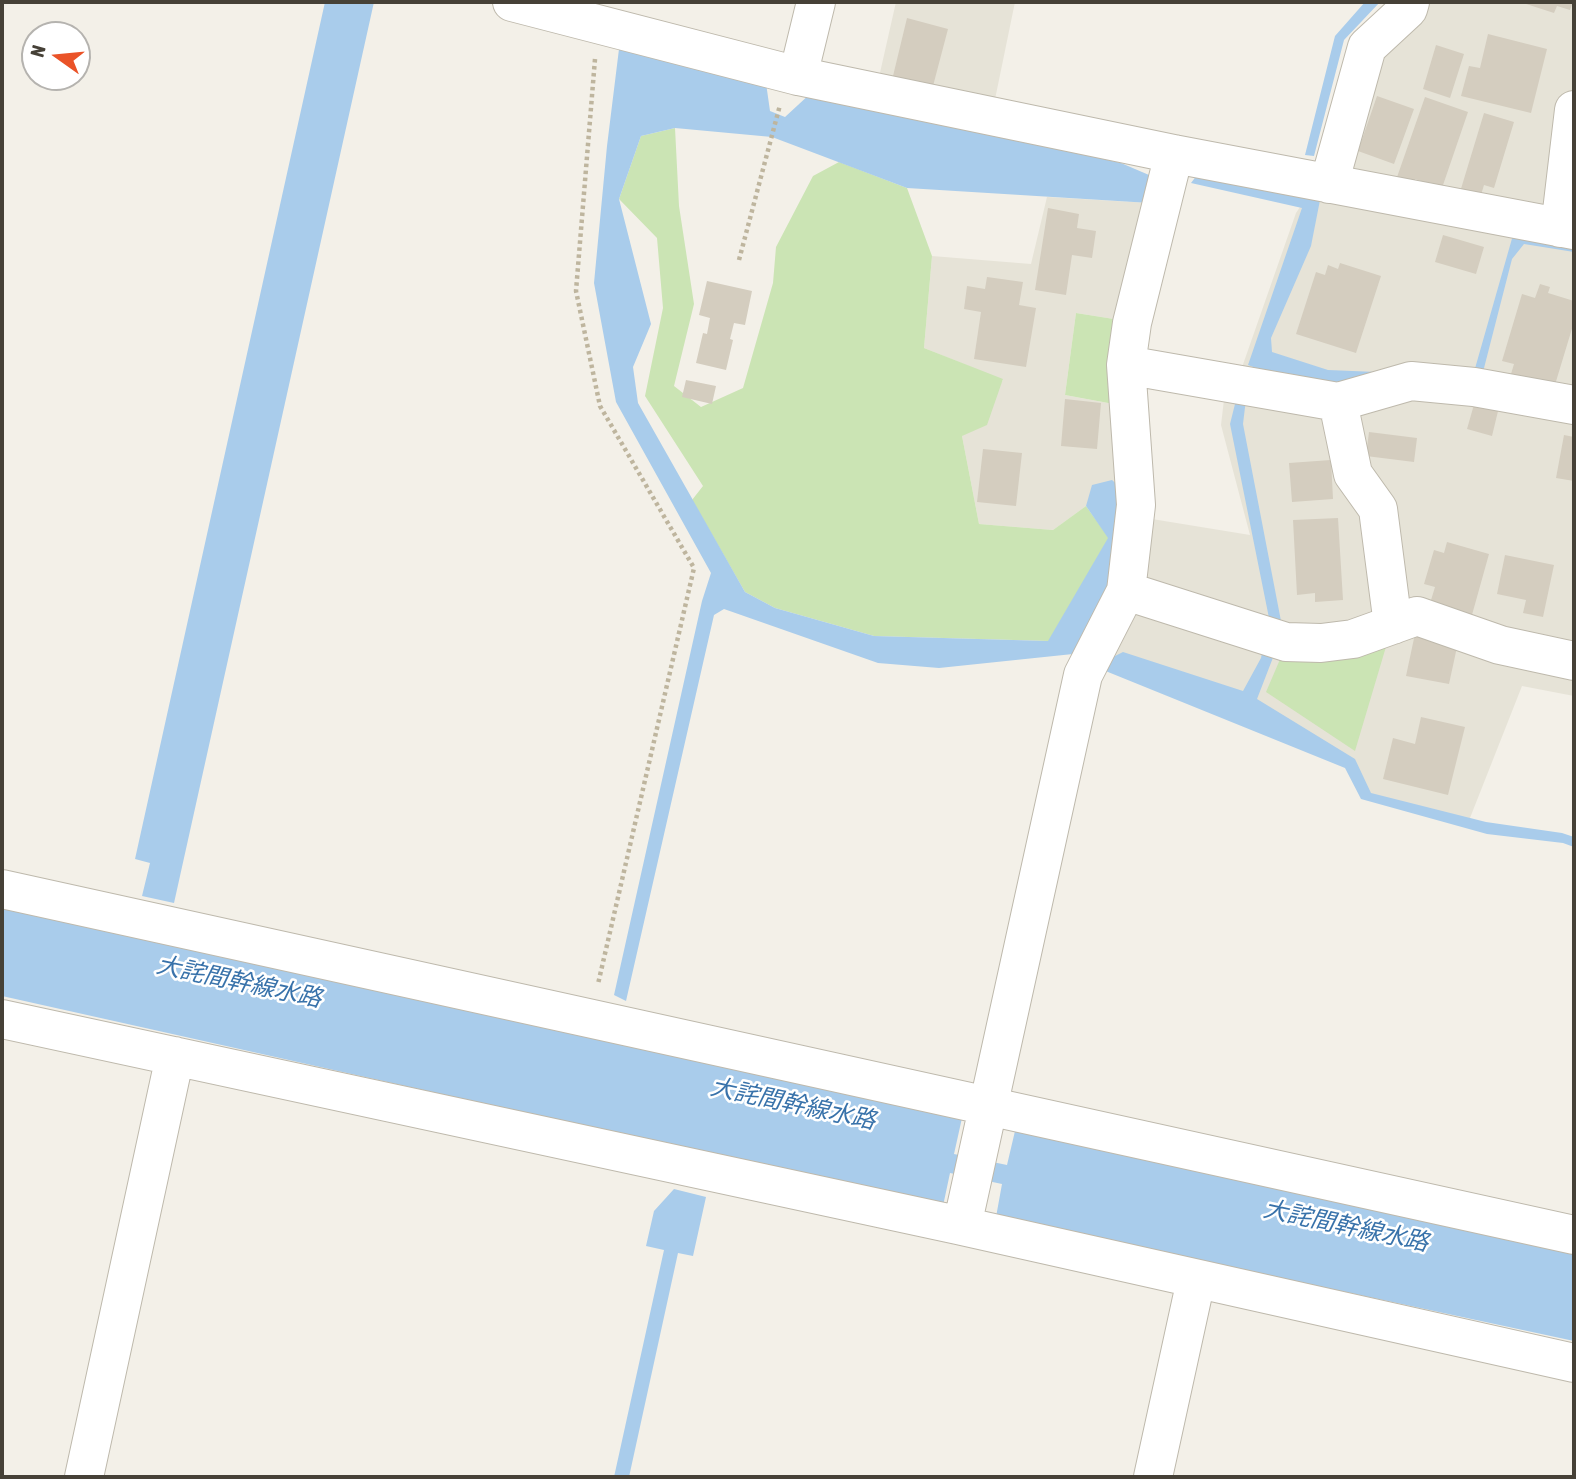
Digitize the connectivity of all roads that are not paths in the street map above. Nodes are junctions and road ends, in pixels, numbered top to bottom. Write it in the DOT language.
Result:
graph roads {
  1 [pos="512,2"];
  2 [pos="816,2"];
  3 [pos="1410,2"];
  4 [pos="788,92"];
  5 [pos="1574,110"];
  6 [pos="1174,154"];
  7 [pos="1329,184"];
  8 [pos="1567,229"];
  9 [pos="1126,366"];
  10 [pos="1338,402"];
  11 [pos="1574,405"];
  12 [pos="1126,591"];
  13 [pos="1393,625"];
  14 [pos="1574,661"];
  15 [pos="2,890"];
  16 [pos="2,1019"];
  17 [pos="175,1056"];
  18 [pos="988,1108"];
  19 [pos="962,1226"];
  20 [pos="1574,1235"];
  21 [pos="1196,1280"];
  22 [pos="1574,1363"];
  23 [pos="84,1477"];
  24 [pos="1153,1477"];
  1 -- 4 [label="street"];
  2 -- 4 [label="street"];
  3 -- 7 [label="street"];
  4 -- 6 [label="street"];
  5 -- 8 [label="street"];
  6 -- 7 [label="street"];
  6 -- 9 [label="street"];
  7 -- 8 [label="street"];
  9 -- 10 [label="street"];
  9 -- 12 [label="street"];
  10 -- 11 [label="street"];
  10 -- 13 [label="street"];
  12 -- 13 [label="street"];
  12 -- 18 [label="street"];
  13 -- 14 [label="street"];
  15 -- 18 [label="street"];
  16 -- 17 [label="street"];
  17 -- 19 [label="street"];
  17 -- 23 [label="street"];
  18 -- 19 [label="street"];
  18 -- 20 [label="street"];
  19 -- 21 [label="street"];
  21 -- 22 [label="street"];
  21 -- 24 [label="street"];
}
